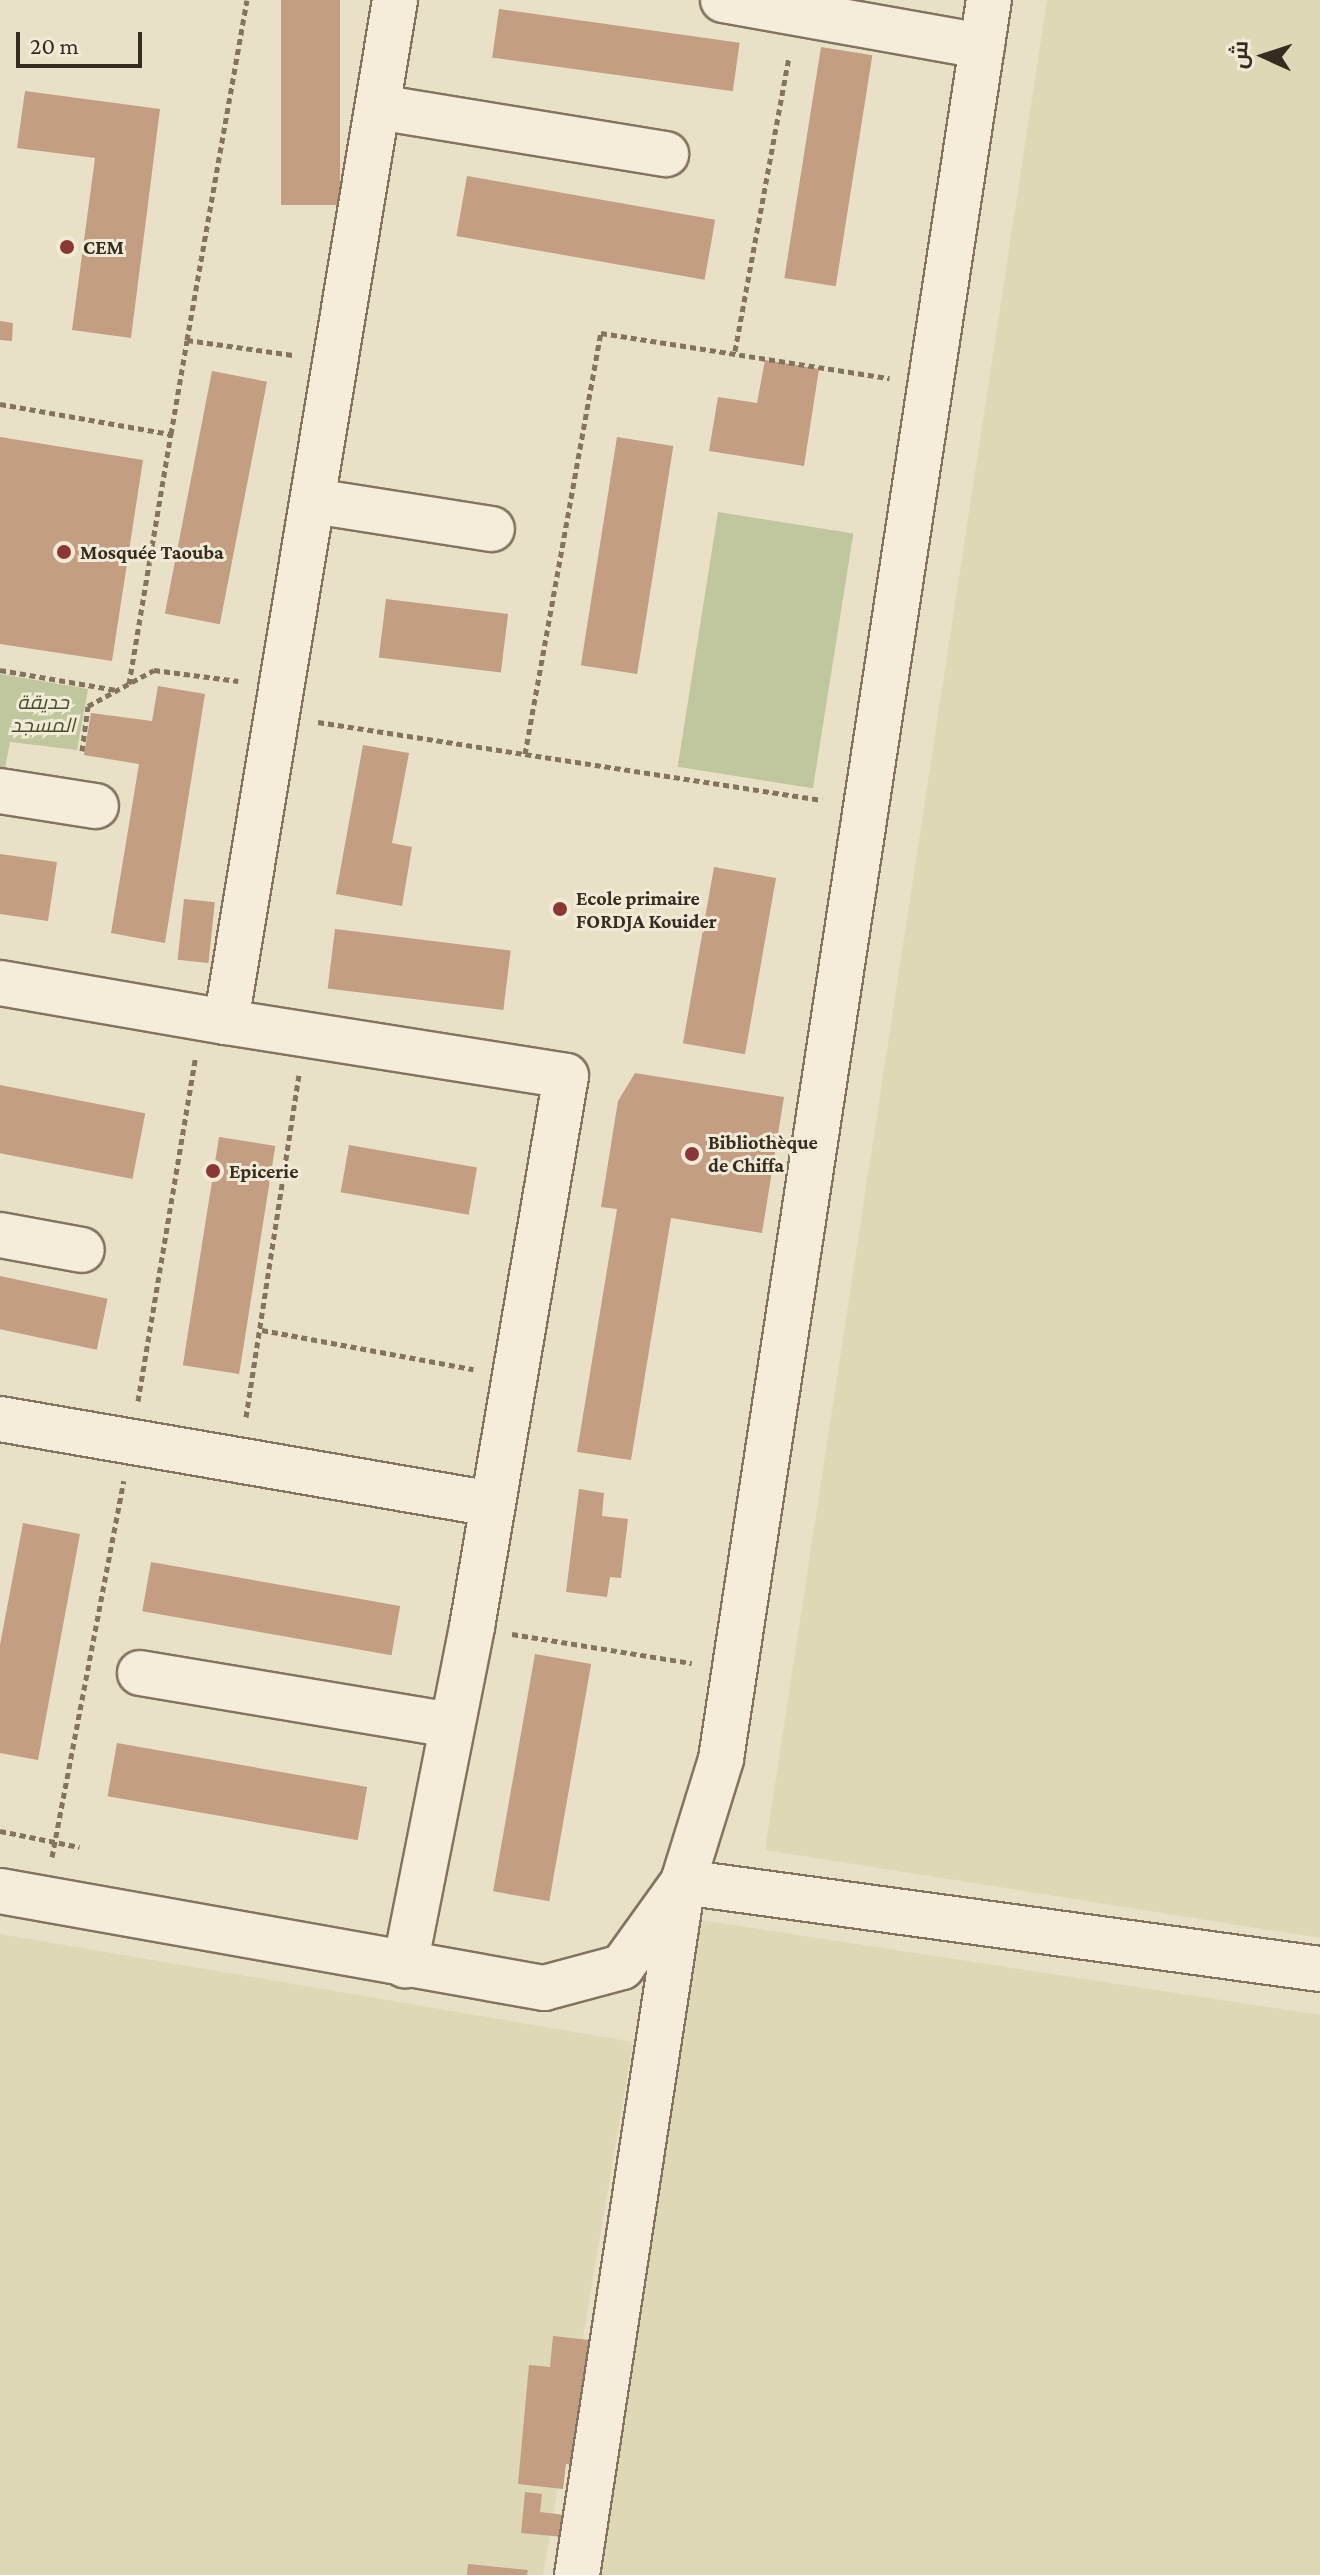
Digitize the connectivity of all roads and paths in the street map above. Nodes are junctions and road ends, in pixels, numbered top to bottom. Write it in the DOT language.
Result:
graph roads {
  1 [pos="247,0"];
  2 [pos="395,0"];
  3 [pos="723,0"];
  4 [pos="989,0"];
  5 [pos="797,12"];
  6 [pos="982,46"];
  7 [pos="378,107"];
  8 [pos="666,154"];
  9 [pos="187,340"];
  10 [pos="735,351"];
  11 [pos="336,361"];
  12 [pos="930,385"];
  13 [pos="0,404"];
  14 [pos="171,434"];
  15 [pos="313,501"];
  16 [pos="492,529"];
  17 [pos="0,670"];
  18 [pos="129,684"];
  19 [pos="117,690"];
  20 [pos="280,702"];
  21 [pos="82,751"];
  22 [pos="525,754"];
  23 [pos="0,791"];
  24 [pos="96,806"];
  25 [pos="866,807"];
  26 [pos="0,983"];
  27 [pos="213,1020"];
  28 [pos="305,1036"];
  29 [pos="0,1235"];
  30 [pos="82,1250"];
  31 [pos="262,1330"];
  32 [pos="515,1376"];
  33 [pos="0,1419"];
  34 [pos="131,1441"];
  35 [pos="238,1461"];
  36 [pos="491,1504"];
  37 [pos="472,1627"];
  38 [pos="734,1670"];
  39 [pos="140,1673"];
  40 [pos="452,1725"];
  41 [pos="0,1831"];
  42 [pos="55,1842"];
  43 [pos="79,1847"];
  44 [pos="683,1882"];
  45 [pos="0,1891"];
  46 [pos="43,1901"];
  47 [pos="405,1965"];
  48 [pos="1320,1969"];
  49 [pos="577,2575"];
  1 -- 9 [label="path"];
  2 -- 7 [label="street"];
  3 -- 5 [label="street"];
  4 -- 6 [label="street"];
  5 -- 6 [label="street"];
  5 -- 10 [label="path"];
  6 -- 12 [label="street"];
  7 -- 8 [label="street"];
  7 -- 11 [label="street"];
  9 -- 11 [label="path"];
  9 -- 14 [label="path"];
  10 -- 12 [label="path"];
  10 -- 22 [label="path"];
  11 -- 15 [label="street"];
  12 -- 25 [label="street"];
  13 -- 14 [label="path"];
  14 -- 18 [label="path"];
  15 -- 16 [label="street"];
  15 -- 20 [label="street"];
  17 -- 19 [label="path"];
  18 -- 19 [label="path"];
  18 -- 20 [label="path"];
  19 -- 21 [label="path"];
  20 -- 22 [label="path"];
  20 -- 27 [label="street"];
  22 -- 25 [label="path"];
  23 -- 24 [label="street"];
  25 -- 38 [label="street"];
  26 -- 27 [label="street"];
  27 -- 28 [label="street"];
  27 -- 34 [label="path"];
  28 -- 31 [label="path"];
  28 -- 32 [label="street"];
  29 -- 30 [label="street"];
  31 -- 32 [label="path"];
  31 -- 35 [label="path"];
  32 -- 36 [label="street"];
  33 -- 34 [label="street"];
  34 -- 35 [label="street"];
  34 -- 42 [label="path"];
  35 -- 36 [label="street"];
  36 -- 37 [label="street"];
  37 -- 38 [label="path"];
  37 -- 40 [label="street"];
  38 -- 44 [label="street"];
  39 -- 40 [label="street"];
  40 -- 47 [label="street"];
  41 -- 42 [label="path"];
  42 -- 43 [label="path"];
  42 -- 46 [label="path"];
  44 -- 47 [label="street"];
  44 -- 48 [label="street"];
  44 -- 49 [label="street"];
  45 -- 46 [label="street"];
  46 -- 47 [label="street"];
}
